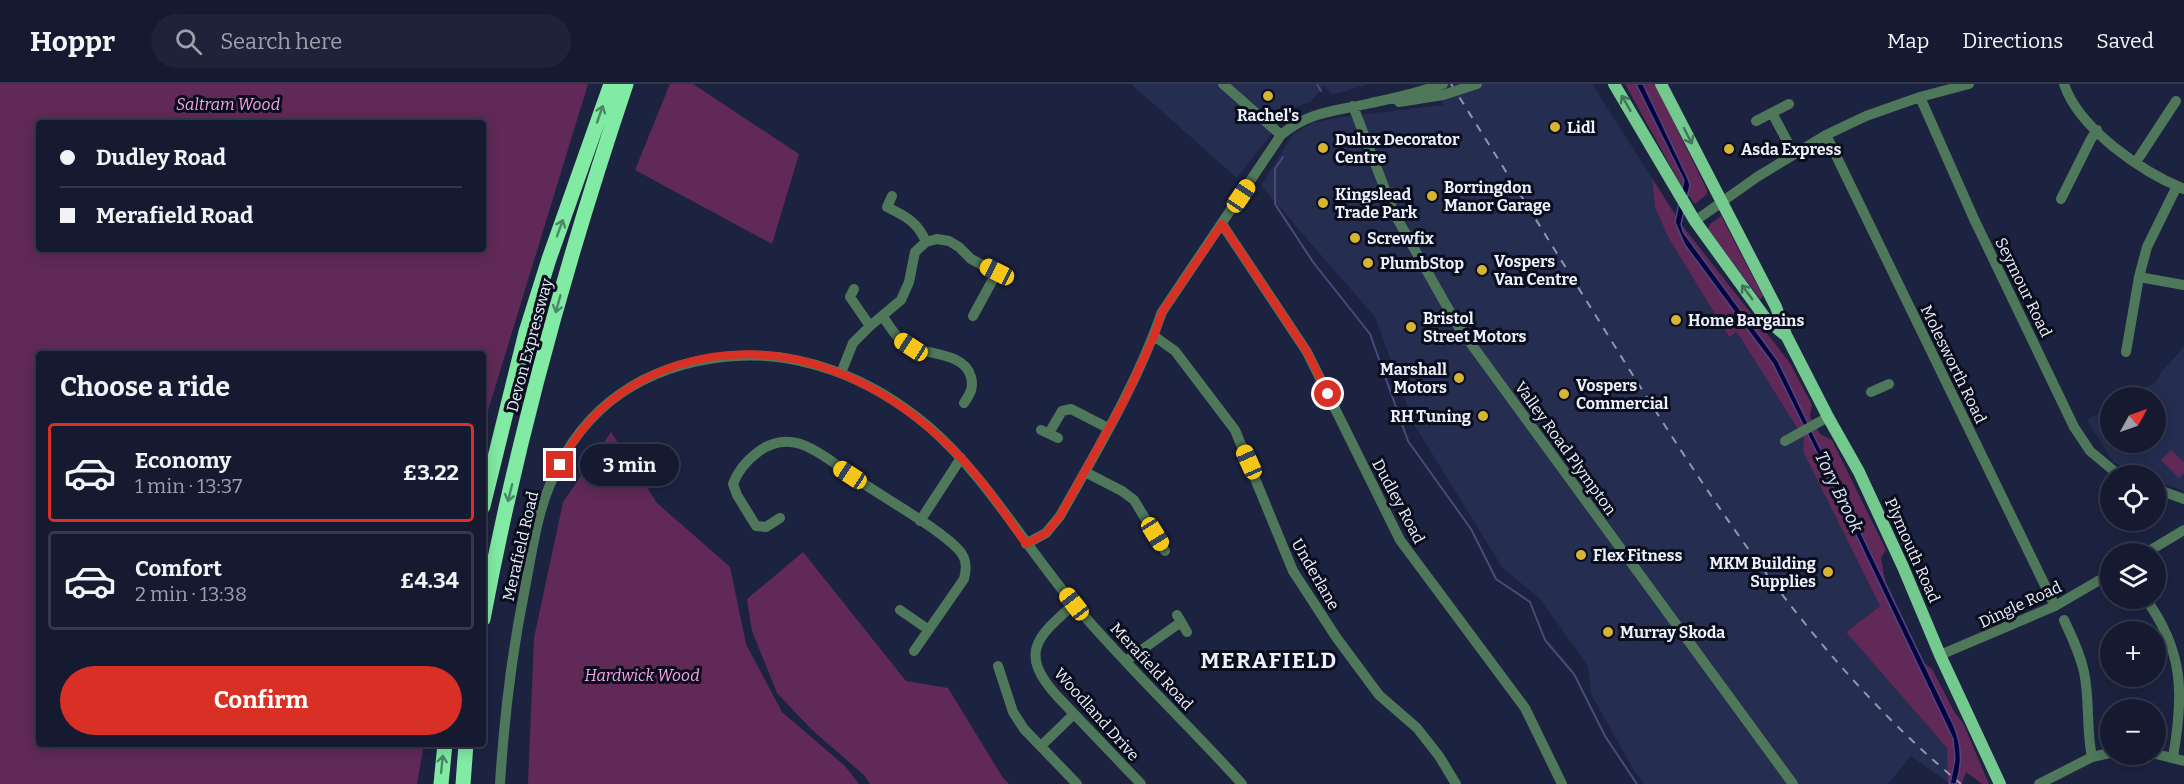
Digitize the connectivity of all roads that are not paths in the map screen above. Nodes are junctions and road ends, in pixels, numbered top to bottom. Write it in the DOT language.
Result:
graph roads {
  1 [pos="610,84"];
  2 [pos="626,84"];
  3 [pos="637,84"];
  4 [pos="1223,84"];
  5 [pos="1477,84"];
  6 [pos="1614,84"];
  7 [pos="1661,84"];
  8 [pos="1967,84"];
  9 [pos="2064,84"];
  10 [pos="1441,88"];
  11 [pos="1920,97"];
  12 [pos="2176,101"];
  13 [pos="1789,104"];
  14 [pos="1353,106"];
  15 [pos="1772,113"];
  16 [pos="1756,121"];
  17 [pos="2097,130"];
  18 [pos="1281,135"];
  19 [pos="1826,135"];
  20 [pos="1794,154"];
  21 [pos="2136,162"];
  22 [pos="2180,187"];
  23 [pos="892,196"];
  24 [pos="2061,199"];
  25 [pos="1720,201"];
  26 [pos="1695,221"];
  27 [pos="1222,224"];
  28 [pos="926,242"];
  29 [pos="574,248"];
  30 [pos="997,272"];
  31 [pos="2139,277"];
  32 [pos="1009,279"];
  33 [pos="2184,285"];
  34 [pos="854,289"];
  35 [pos="974,316"];
  36 [pos="883,317"];
  37 [pos="870,326"];
  38 [pos="1786,335"];
  39 [pos="1154,336"];
  40 [pos="2126,352"];
  41 [pos="841,373"];
  42 [pos="1889,384"];
  43 [pos="1871,392"];
  44 [pos="964,403"];
  45 [pos="1828,417"];
  46 [pos="1108,428"];
  47 [pos="1049,433"];
  48 [pos="1785,441"];
  49 [pos="961,458"];
  50 [pos="2107,465"];
  51 [pos="1085,472"];
  52 [pos="2166,493"];
  53 [pos="486,494"];
  54 [pos="2184,499"];
  55 [pos="780,518"];
  56 [pos="920,521"];
  57 [pos="2184,530"];
  58 [pos="2162,543"];
  59 [pos="1026,544"];
  60 [pos="1165,551"];
  61 [pos="2100,580"];
  62 [pos="486,603"];
  63 [pos="1074,604"];
  64 [pos="2055,606"];
  65 [pos="2152,609"];
  66 [pos="900,610"];
  67 [pos="2064,620"];
  68 [pos="1182,623"];
  69 [pos="929,630"];
  70 [pos="914,651"];
  71 [pos="1940,655"];
  72 [pos="1126,660"];
  73 [pos="998,666"];
  74 [pos="1074,714"];
  75 [pos="1041,746"];
  76 [pos="445,747"];
  77 [pos="466,747"];
  78 [pos="2100,755"];
  79 [pos="2166,756"];
  80 [pos="2092,757"];
  81 [pos="2173,757"];
  82 [pos="2184,761"];
  83 [pos="441,784"];
  84 [pos="463,784"];
  85 [pos="500,784"];
  86 [pos="1077,784"];
  87 [pos="1141,784"];
  88 [pos="1242,784"];
  89 [pos="1456,784"];
  90 [pos="1563,784"];
  91 [pos="1793,784"];
  92 [pos="2000,784"];
  93 [pos="2039,784"];
  53 -- 1 [label="highway, Devon Expressway, one-way"];
  2 -- 29 [label="highway, Devon Expressway"];
  3 -- 29 [label="highway"];
  4 -- 18 [label="street"];
  5 -- 10 [label="street, bridge"];
  26 -- 6 [label="main road, Plymouth Road, one-way"];
  7 -- 25 [label="main road, Plymouth Road, one-way"];
  8 -- 11 [label="street"];
  9 -- 17 [label="street"];
  10 -- 14 [label="street"];
  11 -- 19 [label="street"];
  11 -- 50 [label="street, Seymour Road"];
  12 -- 21 [label="street"];
  13 -- 15 [label="street"];
  14 -- 18 [label="street"];
  14 -- 91 [label="street, Valley Road Plympton"];
  15 -- 16 [label="street"];
  15 -- 20 [label="street"];
  17 -- 21 [label="street"];
  17 -- 24 [label="street"];
  18 -- 27 [label="street"];
  19 -- 20 [label="street"];
  19 -- 64 [label="street, Molesworth Road"];
  20 -- 25 [label="street"];
  21 -- 22 [label="street"];
  22 -- 31 [label="street"];
  23 -- 28 [label="street"];
  25 -- 26 [label="street"];
  25 -- 38 [label="main road, Plymouth Road"];
  38 -- 26 [label="main road, Plymouth Road, one-way"];
  27 -- 39 [label="street"];
  27 -- 90 [label="street, Dudley Road"];
  28 -- 30 [label="street"];
  28 -- 36 [label="street"];
  29 -- 62 [label="highway, Devon Expressway, one-way"];
  30 -- 32 [label="street"];
  30 -- 35 [label="street"];
  31 -- 33 [label="street"];
  31 -- 40 [label="street"];
  34 -- 37 [label="street"];
  36 -- 37 [label="street"];
  36 -- 44 [label="street"];
  37 -- 41 [label="street"];
  38 -- 45 [label="main road, Plymouth Road"];
  39 -- 46 [label="street"];
  39 -- 89 [label="street, Underlane"];
  41 -- 49 [label="street, Merafield Road"];
  41 -- 85 [label="street, Merafield Road"];
  42 -- 43 [label="street"];
  45 -- 48 [label="street"];
  45 -- 71 [label="main road, Plymouth Road"];
  46 -- 47 [label="street"];
  46 -- 51 [label="street"];
  49 -- 56 [label="street"];
  49 -- 59 [label="street, Merafield Road"];
  51 -- 59 [label="street"];
  51 -- 60 [label="street"];
  52 -- 54 [label="street"];
  55 -- 56 [label="street"];
  56 -- 69 [label="street"];
  57 -- 58 [label="street"];
  59 -- 63 [label="street, Merafield Road"];
  61 -- 64 [label="street, Dingle Road"];
  63 -- 72 [label="street, Merafield Road"];
  63 -- 74 [label="street, Woodland Drive"];
  64 -- 71 [label="street, Dingle Road"];
  65 -- 81 [label="street"];
  66 -- 69 [label="street"];
  67 -- 80 [label="street"];
  68 -- 72 [label="street"];
  69 -- 70 [label="street"];
  71 -- 92 [label="main road, Plymouth Road"];
  72 -- 88 [label="street, Merafield Road"];
  73 -- 75 [label="street"];
  74 -- 75 [label="street"];
  74 -- 87 [label="street, Woodland Drive"];
  75 -- 86 [label="street"];
  83 -- 76 [label="highway, one-way"];
  77 -- 84 [label="highway"];
  78 -- 80 [label="street"];
  79 -- 81 [label="street"];
  80 -- 93 [label="street"];
  81 -- 82 [label="street"];
}
